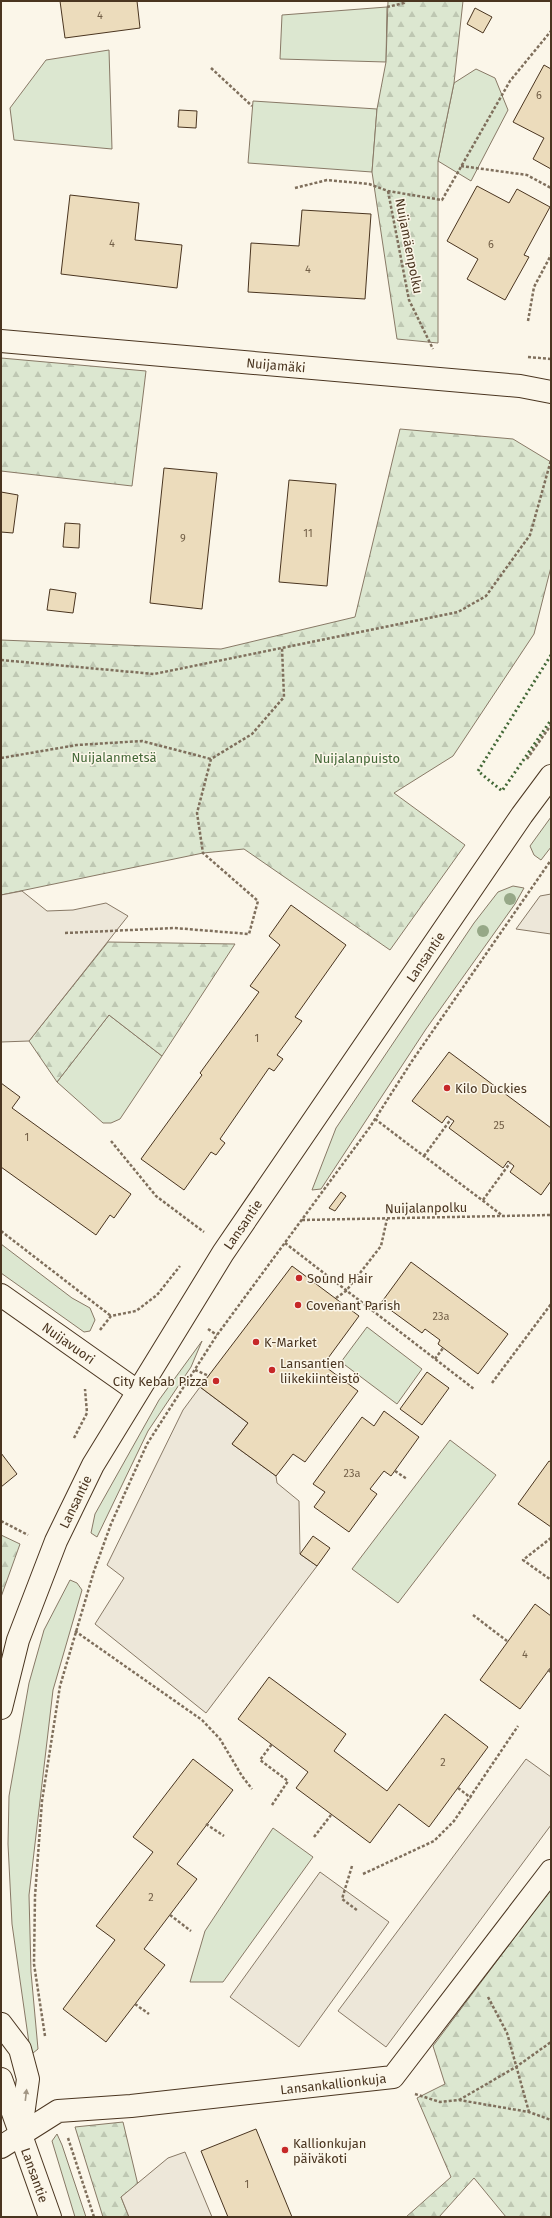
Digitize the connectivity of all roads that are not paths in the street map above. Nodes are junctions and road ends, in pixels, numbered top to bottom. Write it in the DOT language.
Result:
graph roads {
  1 [pos="1,341"];
  2 [pos="551,392"];
  3 [pos="551,776"];
  4 [pos="1,1295"];
  5 [pos="137,1392"];
  6 [pos="1,1708"];
  7 [pos="551,1872"];
  8 [pos="1,2024"];
  9 [pos="1,2079"];
  10 [pos="21,2134"];
  11 [pos="1,2147"];
  12 [pos="50,2217"];
  1 -- 2 [label="street, Nuijamäki"];
  3 -- 5 [label="street, Lansantie"];
  4 -- 5 [label="street, Nuijavuori"];
  5 -- 6 [label="street, Lansantie"];
  7 -- 10 [label="street, Lansankallionkuja"];
  10 -- 8 [label="street, Lansantie, one-way"];
  9 -- 10 [label="street, Lansantie"];
  10 -- 11 [label="street, Lansankallionkuja"];
  10 -- 12 [label="street, Lansantie"];
}
